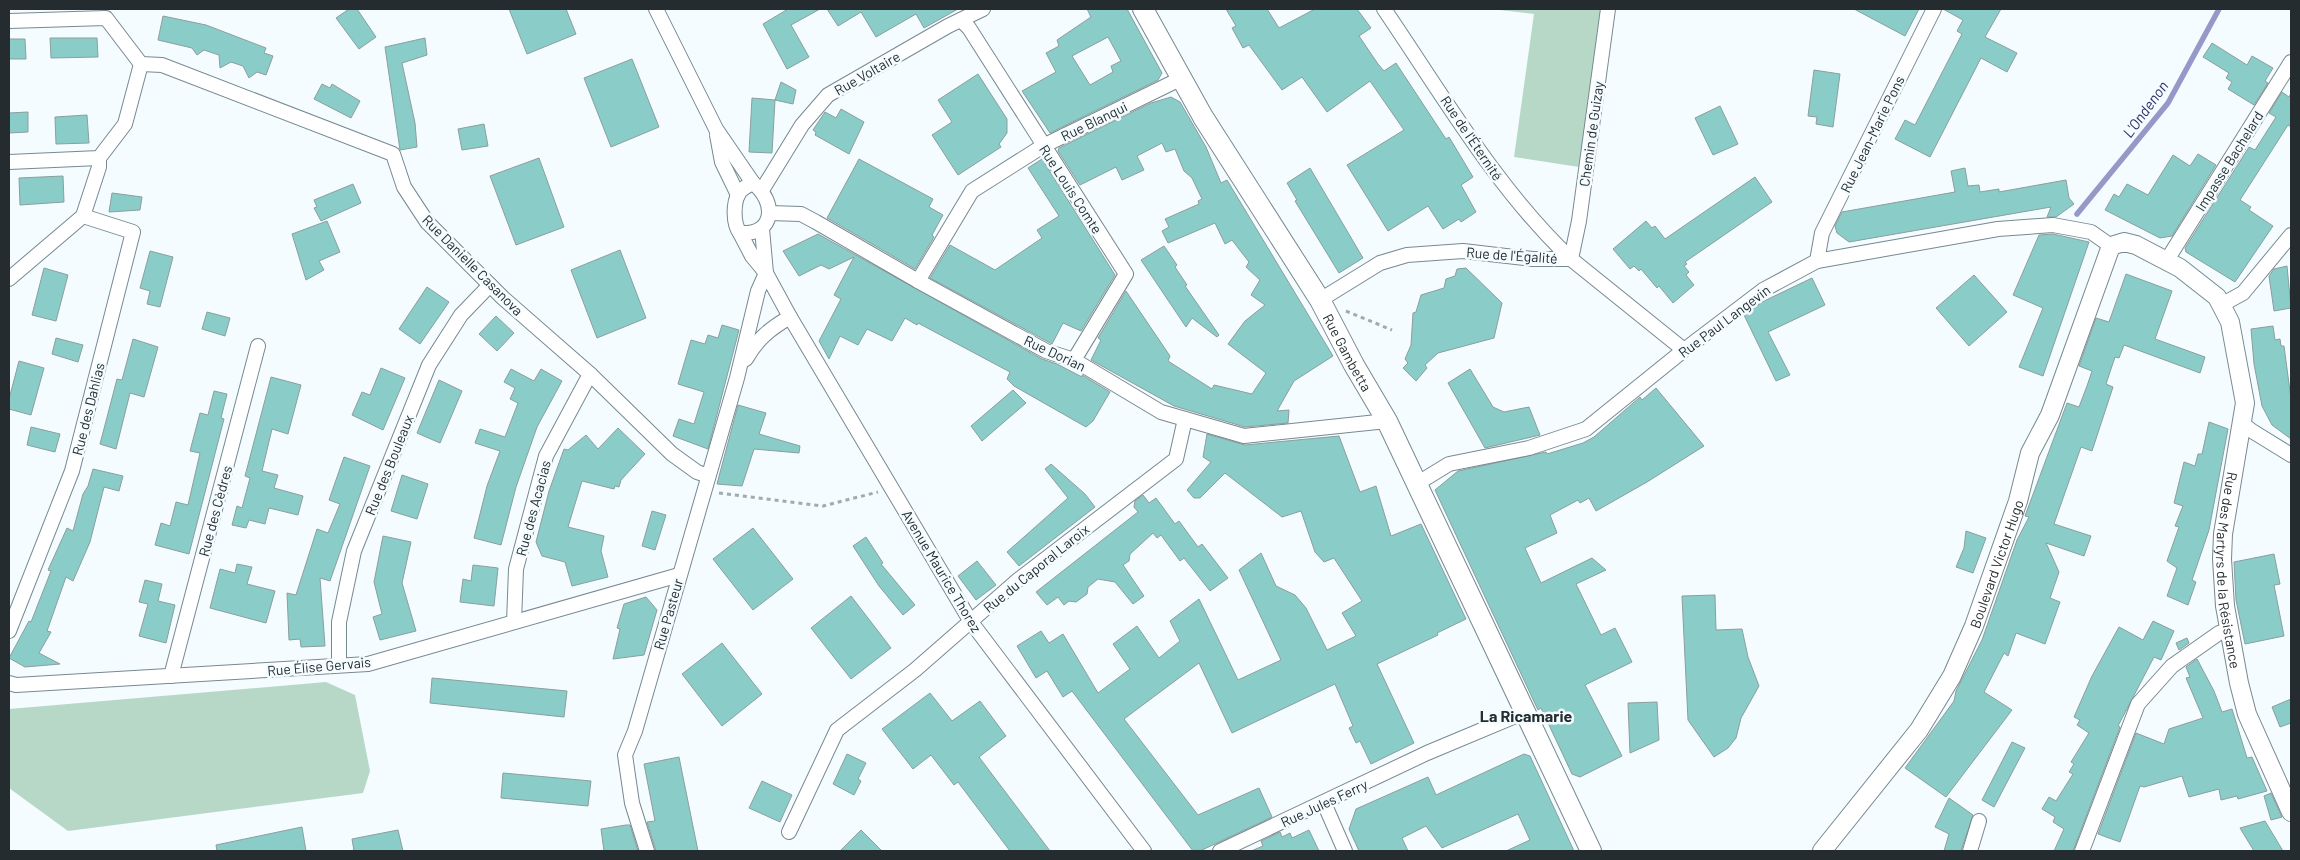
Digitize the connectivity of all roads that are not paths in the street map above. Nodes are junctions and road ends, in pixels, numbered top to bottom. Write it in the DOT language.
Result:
graph roads {
  1 [pos="656,9"];
  2 [pos="982,9"];
  3 [pos="1142,9"];
  4 [pos="1384,9"];
  5 [pos="1608,9"];
  6 [pos="1934,9"];
  7 [pos="961,20"];
  8 [pos="9,21"];
  9 [pos="2291,62"];
  10 [pos="141,64"];
  11 [pos="1180,79"];
  12 [pos="716,129"];
  13 [pos="1043,146"];
  14 [pos="99,158"];
  15 [pos="9,162"];
  16 [pos="757,187"];
  17 [pos="738,195"];
  18 [pos="769,213"];
  19 [pos="83,216"];
  20 [pos="762,228"];
  21 [pos="740,233"];
  22 [pos="2291,235"];
  23 [pos="2111,246"];
  24 [pos="1570,259"];
  25 [pos="2167,260"];
  26 [pos="1818,261"];
  27 [pos="766,273"];
  28 [pos="9,279"];
  29 [pos="918,281"];
  30 [pos="490,285"];
  31 [pos="1320,300"];
  32 [pos="2223,304"];
  33 [pos="790,317"];
  34 [pos="258,346"];
  35 [pos="1684,350"];
  36 [pos="1074,360"];
  37 [pos="590,374"];
  38 [pos="737,378"];
  39 [pos="1185,419"];
  40 [pos="1386,421"];
  41 [pos="2244,424"];
  42 [pos="2291,455"];
  43 [pos="708,476"];
  44 [pos="1418,483"];
  45 [pos="679,575"];
  46 [pos="514,622"];
  47 [pos="971,622"];
  48 [pos="2230,629"];
  49 [pos="9,631"];
  50 [pos="339,665"];
  51 [pos="171,676"];
  52 [pos="9,683"];
  53 [pos="1525,712"];
  54 [pos="1324,803"];
  55 [pos="2291,812"];
  56 [pos="1979,821"];
  57 [pos="788,832"];
  58 [pos="647,851"];
  59 [pos="1144,851"];
  60 [pos="1220,851"];
  61 [pos="1345,851"];
  62 [pos="1591,851"];
  63 [pos="1822,851"];
  64 [pos="1970,851"];
  65 [pos="2082,851"];
  1 -- 12 [label="street"];
  2 -- 7 [label="street, Rue Voltaire"];
  3 -- 11 [label="main road, Rue Gambetta"];
  4 -- 24 [label="street, Rue de l'Éternité"];
  5 -- 24 [label="street, Chemin de Guizay"];
  6 -- 26 [label="street, Rue Jean-Marie Pons"];
  7 -- 13 [label="street, Rue Louis Comte"];
  7 -- 16 [label="street, Rue Voltaire"];
  8 -- 10 [label="street"];
  9 -- 25 [label="street, Impasse Bachelard"];
  10 -- 14 [label="street"];
  10 -- 30 [label="street, Rue Danielle Casanova"];
  11 -- 13 [label="street, Rue Blanqui"];
  11 -- 31 [label="main road, Rue Gambetta"];
  12 -- 16 [label="street"];
  12 -- 17 [label="street"];
  13 -- 29 [label="street, Rue Blanqui"];
  13 -- 36 [label="street, Rue Louis Comte"];
  14 -- 15 [label="street"];
  14 -- 19 [label="street"];
  16 -- 17 [label="street"];
  16 -- 18 [label="street"];
  17 -- 21 [label="street"];
  18 -- 20 [label="street"];
  18 -- 29 [label="street, Rue Dorian"];
  19 -- 28 [label="street"];
  19 -- 49 [label="street, Rue des Dahlias"];
  20 -- 21 [label="street"];
  20 -- 27 [label="street, Avenue Maurice Thorez"];
  21 -- 27 [label="street, Avenue Maurice Thorez"];
  22 -- 32 [label="street"];
  23 -- 25 [label="street, Rue des Martyrs de la Résistance"];
  23 -- 26 [label="street, Rue Paul Langevin"];
  23 -- 63 [label="street, Boulevard Victor Hugo"];
  24 -- 31 [label="street, Rue de l'Égalité"];
  24 -- 35 [label="street, Rue de l'Égalité"];
  25 -- 32 [label="street, Rue des Martyrs de la Résistance"];
  26 -- 35 [label="street, Rue Paul Langevin"];
  27 -- 33 [label="street, Avenue Maurice Thorez"];
  27 -- 38 [label="street, Rue Pasteur"];
  29 -- 36 [label="street, Rue Dorian"];
  30 -- 37 [label="street, Rue Danielle Casanova"];
  30 -- 50 [label="street, Rue des Bouleaux"];
  31 -- 40 [label="main road, Rue Gambetta"];
  32 -- 41 [label="street, Rue des Martyrs de la Résistance"];
  33 -- 38 [label="street, Rue Pasteur"];
  33 -- 47 [label="street, Avenue Maurice Thorez"];
  34 -- 51 [label="street, Rue des Cèdres"];
  35 -- 44 [label="street, Rue Paul Langevin"];
  36 -- 39 [label="street, Rue Dorian"];
  37 -- 43 [label="street, Rue Danielle Casanova"];
  37 -- 46 [label="street, Rue des Acacias"];
  38 -- 43 [label="street, Rue Pasteur"];
  39 -- 40 [label="street, Rue Dorian"];
  39 -- 47 [label="street, Rue du Caporal Laroix"];
  40 -- 44 [label="main road, Rue Gambetta"];
  41 -- 42 [label="street"];
  41 -- 48 [label="street, Rue des Martyrs de la Résistance"];
  43 -- 45 [label="street, Rue Pasteur"];
  44 -- 53 [label="main road, Rue Gambetta"];
  45 -- 46 [label="street, Rue Élise Gervais"];
  45 -- 58 [label="street, Rue Pasteur"];
  46 -- 50 [label="street, Rue Élise Gervais"];
  47 -- 57 [label="street, Rue du Caporal Laroix"];
  47 -- 59 [label="street, Avenue Maurice Thorez"];
  48 -- 55 [label="street, Rue des Martyrs de la Résistance"];
  48 -- 65 [label="street"];
  50 -- 51 [label="street, Rue Élise Gervais"];
  51 -- 52 [label="street, Rue Élise Gervais"];
  53 -- 54 [label="street, Rue Jules Ferry"];
  53 -- 62 [label="main road, Rue Gambetta"];
  54 -- 60 [label="street, Rue Jules Ferry"];
  54 -- 61 [label="street"];
  56 -- 64 [label="street"];
}
